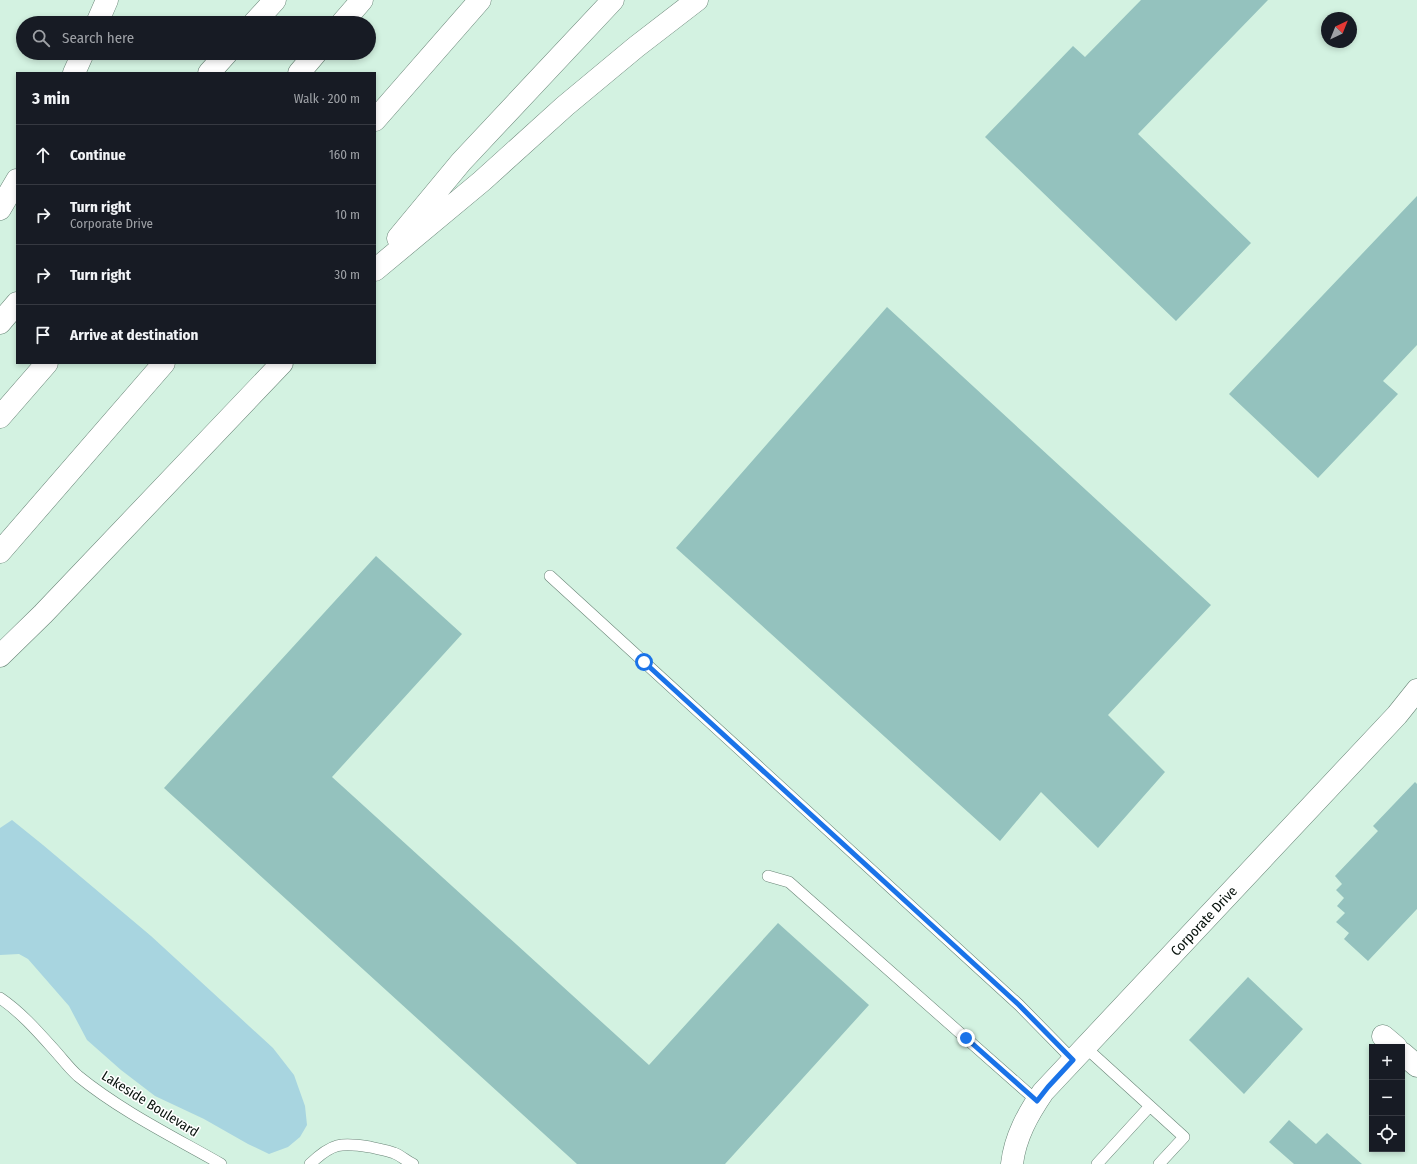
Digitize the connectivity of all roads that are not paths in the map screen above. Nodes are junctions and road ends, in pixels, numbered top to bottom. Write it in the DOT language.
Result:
graph roads {
  1 [pos="107,0"];
  2 [pos="256,0"];
  3 [pos="275,0"];
  4 [pos="362,0"];
  5 [pos="480,0"];
  6 [pos="613,0"];
  7 [pos="697,0"];
  8 [pos="100,16"];
  9 [pos="245,16"];
  10 [pos="260,16"];
  11 [pos="348,16"];
  12 [pos="80,60"];
  13 [pos="216,60"];
  14 [pos="220,60"];
  15 [pos="310,60"];
  16 [pos="74,72"];
  17 [pos="209,72"];
  18 [pos="209,72"];
  19 [pos="300,72"];
  20 [pos="376,119"];
  21 [pos="16,182"];
  22 [pos="0,210"];
  23 [pos="376,264"];
  24 [pos="376,269"];
  25 [pos="16,304"];
  26 [pos="0,323"];
  27 [pos="46,364"];
  28 [pos="163,364"];
  29 [pos="281,364"];
  30 [pos="0,417"];
  31 [pos="0,552"];
  32 [pos="550,576"];
  33 [pos="0,656"];
  34 [pos="1417,690"];
  35 [pos="768,876"];
  36 [pos="0,998"];
  37 [pos="1079,1053"];
  38 [pos="1405,1056"];
  39 [pos="1417,1066"];
  40 [pos="1037,1101"];
  41 [pos="1150,1106"];
  42 [pos="221,1164"];
  43 [pos="310,1164"];
  44 [pos="413,1164"];
  45 [pos="1012,1164"];
  46 [pos="1097,1164"];
  47 [pos="1159,1164"];
  1 -- 8 [label="main road"];
  2 -- 9 [label="main road"];
  3 -- 10 [label="main road"];
  4 -- 11 [label="main road"];
  5 -- 20 [label="main road"];
  6 -- 23 [label="main road"];
  7 -- 24 [label="main road"];
  12 -- 16 [label="main road"];
  13 -- 17 [label="main road"];
  14 -- 18 [label="main road"];
  15 -- 19 [label="main road"];
  21 -- 22 [label="main road"];
  25 -- 26 [label="main road"];
  27 -- 30 [label="main road"];
  28 -- 31 [label="main road"];
  29 -- 33 [label="main road"];
  32 -- 37 [label="lane"];
  34 -- 37 [label="main road, Corporate Drive"];
  35 -- 40 [label="lane"];
  36 -- 42 [label="lane, Lakeside Boulevard"];
  37 -- 40 [label="main road, Corporate Drive"];
  37 -- 41 [label="lane"];
  38 -- 39 [label="main road"];
  40 -- 45 [label="main road, Corporate Drive"];
  41 -- 46 [label="lane"];
  41 -- 47 [label="lane"];
  43 -- 44 [label="lane"];
}
